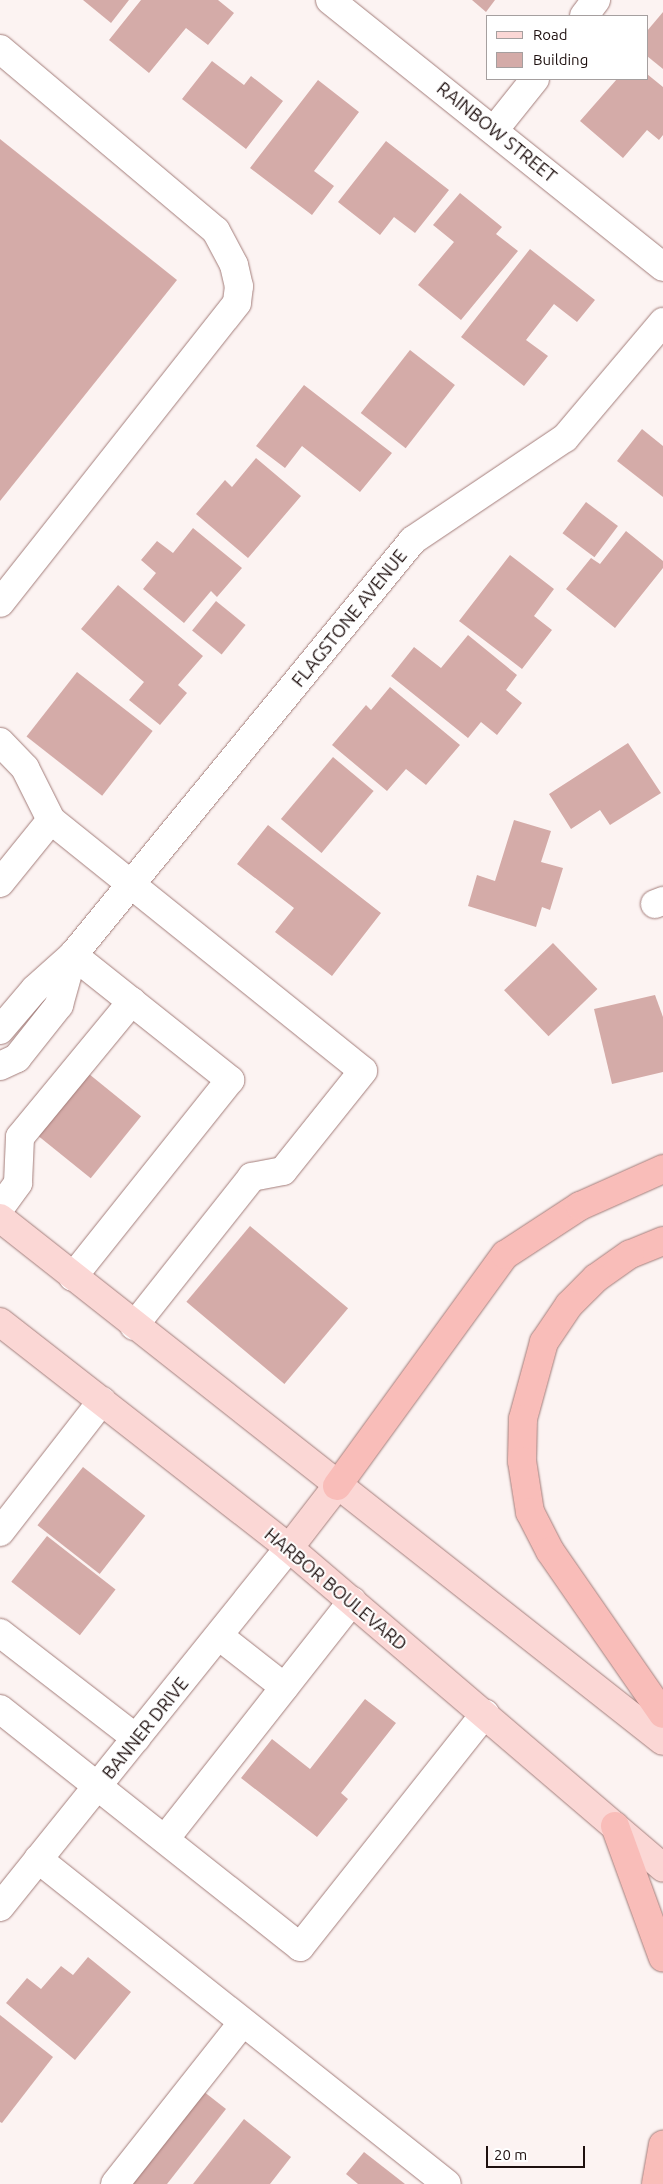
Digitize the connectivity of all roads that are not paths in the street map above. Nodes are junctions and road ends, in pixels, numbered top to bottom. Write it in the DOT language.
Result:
graph roads {
  1 [pos="330,0"];
  2 [pos="596,0"];
  3 [pos="585,15"];
  4 [pos="0,49"];
  5 [pos="533,80"];
  6 [pos="495,129"];
  7 [pos="663,267"];
  8 [pos="663,322"];
  9 [pos="0,603"];
  10 [pos="0,742"];
  11 [pos="51,820"];
  12 [pos="0,883"];
  13 [pos="129,885"];
  14 [pos="73,955"];
  15 [pos="132,1001"];
  16 [pos="0,1030"];
  17 [pos="0,1066"];
  18 [pos="663,1169"];
  19 [pos="0,1208"];
  20 [pos="0,1218"];
  21 [pos="663,1241"];
  22 [pos="73,1277"];
  23 [pos="0,1322"];
  24 [pos="134,1326"];
  25 [pos="102,1401"];
  26 [pos="337,1486"];
  27 [pos="0,1532"];
  28 [pos="289,1548"];
  29 [pos="352,1601"];
  30 [pos="0,1633"];
  31 [pos="219,1636"];
  32 [pos="284,1687"];
  33 [pos="0,1709"];
  34 [pos="485,1714"];
  35 [pos="663,1714"];
  36 [pos="136,1738"];
  37 [pos="663,1742"];
  38 [pos="98,1786"];
  39 [pos="615,1826"];
  40 [pos="165,1839"];
  41 [pos="38,1859"];
  42 [pos="663,1867"];
  43 [pos="0,1906"];
  44 [pos="663,1958"];
  45 [pos="243,2022"];
  46 [pos="663,2145"];
  47 [pos="115,2184"];
  48 [pos="446,2184"];
  49 [pos="656,2184"];
  1 -- 6 [label="street, RAINBOW STREET"];
  2 -- 3 [label="street"];
  4 -- 9 [label="street"];
  5 -- 6 [label="street"];
  6 -- 7 [label="street, RAINBOW STREET"];
  8 -- 13 [label="street, FLAGSTONE AVENUE"];
  10 -- 11 [label="street"];
  11 -- 12 [label="street"];
  11 -- 13 [label="street"];
  13 -- 14 [label="street, FLAGSTONE AVENUE"];
  13 -- 24 [label="street"];
  14 -- 15 [label="street"];
  14 -- 16 [label="street, FLAGSTONE AVENUE"];
  14 -- 17 [label="street, FLAGSTONE AVENUE"];
  15 -- 19 [label="street"];
  15 -- 22 [label="street"];
  18 -- 26 [label="highway"];
  20 -- 22 [label="main road"];
  21 -- 35 [label="highway"];
  22 -- 24 [label="main road"];
  23 -- 25 [label="main road, HARBOR BOULEVARD"];
  24 -- 26 [label="main road"];
  25 -- 27 [label="street"];
  25 -- 28 [label="main road, HARBOR BOULEVARD"];
  26 -- 28 [label="main road"];
  26 -- 37 [label="main road"];
  28 -- 29 [label="main road, HARBOR BOULEVARD"];
  28 -- 31 [label="street, BANNER DRIVE"];
  29 -- 32 [label="street"];
  29 -- 34 [label="main road, HARBOR BOULEVARD"];
  30 -- 36 [label="street"];
  31 -- 32 [label="street"];
  31 -- 36 [label="street, BANNER DRIVE"];
  32 -- 40 [label="street"];
  33 -- 38 [label="street"];
  34 -- 39 [label="main road, HARBOR BOULEVARD"];
  34 -- 40 [label="street"];
  36 -- 38 [label="street, BANNER DRIVE"];
  38 -- 40 [label="street"];
  38 -- 41 [label="street, BANNER DRIVE"];
  39 -- 42 [label="main road, HARBOR BOULEVARD"];
  39 -- 44 [label="highway"];
  41 -- 43 [label="street, BANNER DRIVE"];
  41 -- 45 [label="street"];
  45 -- 47 [label="street"];
  45 -- 48 [label="street"];
  46 -- 49 [label="highway"];
}
